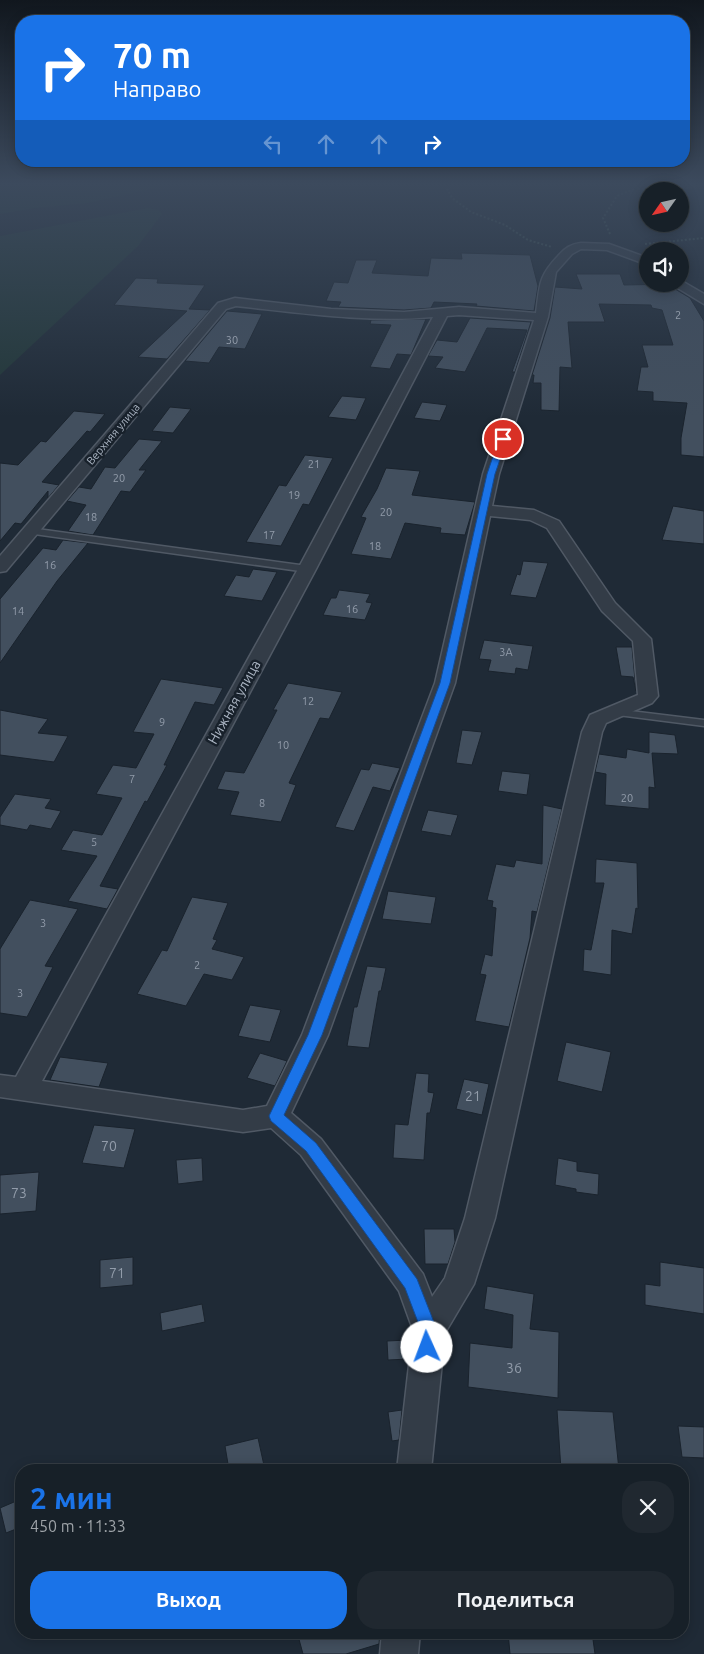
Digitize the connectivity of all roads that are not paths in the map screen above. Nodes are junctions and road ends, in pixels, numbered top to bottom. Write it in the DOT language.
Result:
graph roads {
  1 [pos="559,262"];
  2 [pos="689,290"];
  3 [pos="704,300"];
  4 [pos="442,313"];
  5 [pos="542,317"];
  6 [pos="484,510"];
  7 [pos="30,532"];
  8 [pos="0,567"];
  9 [pos="307,569"];
  10 [pos="612,712"];
  11 [pos="704,723"];
  12 [pos="12,1088"];
  13 [pos="276,1116"];
  14 [pos="429,1330"];
  15 [pos="415,1464"];
  16 [pos="400,1639"];
  17 [pos="399,1654"];
  1 -- 5 [label="street"];
  2 -- 3 [label="street"];
  4 -- 5 [label="street"];
  4 -- 7 [label="street, Верхняя улица"];
  4 -- 9 [label="street, Нижняя улица"];
  5 -- 6 [label="street"];
  6 -- 10 [label="street"];
  6 -- 13 [label="street"];
  7 -- 8 [label="street, Верхняя улица"];
  7 -- 9 [label="lane"];
  9 -- 12 [label="street, Нижняя улица"];
  10 -- 11 [label="lane"];
  10 -- 14 [label="street"];
  12 -- 13 [label="street"];
  13 -- 14 [label="street"];
  14 -- 15 [label="street"];
  16 -- 17 [label="street"];
}
